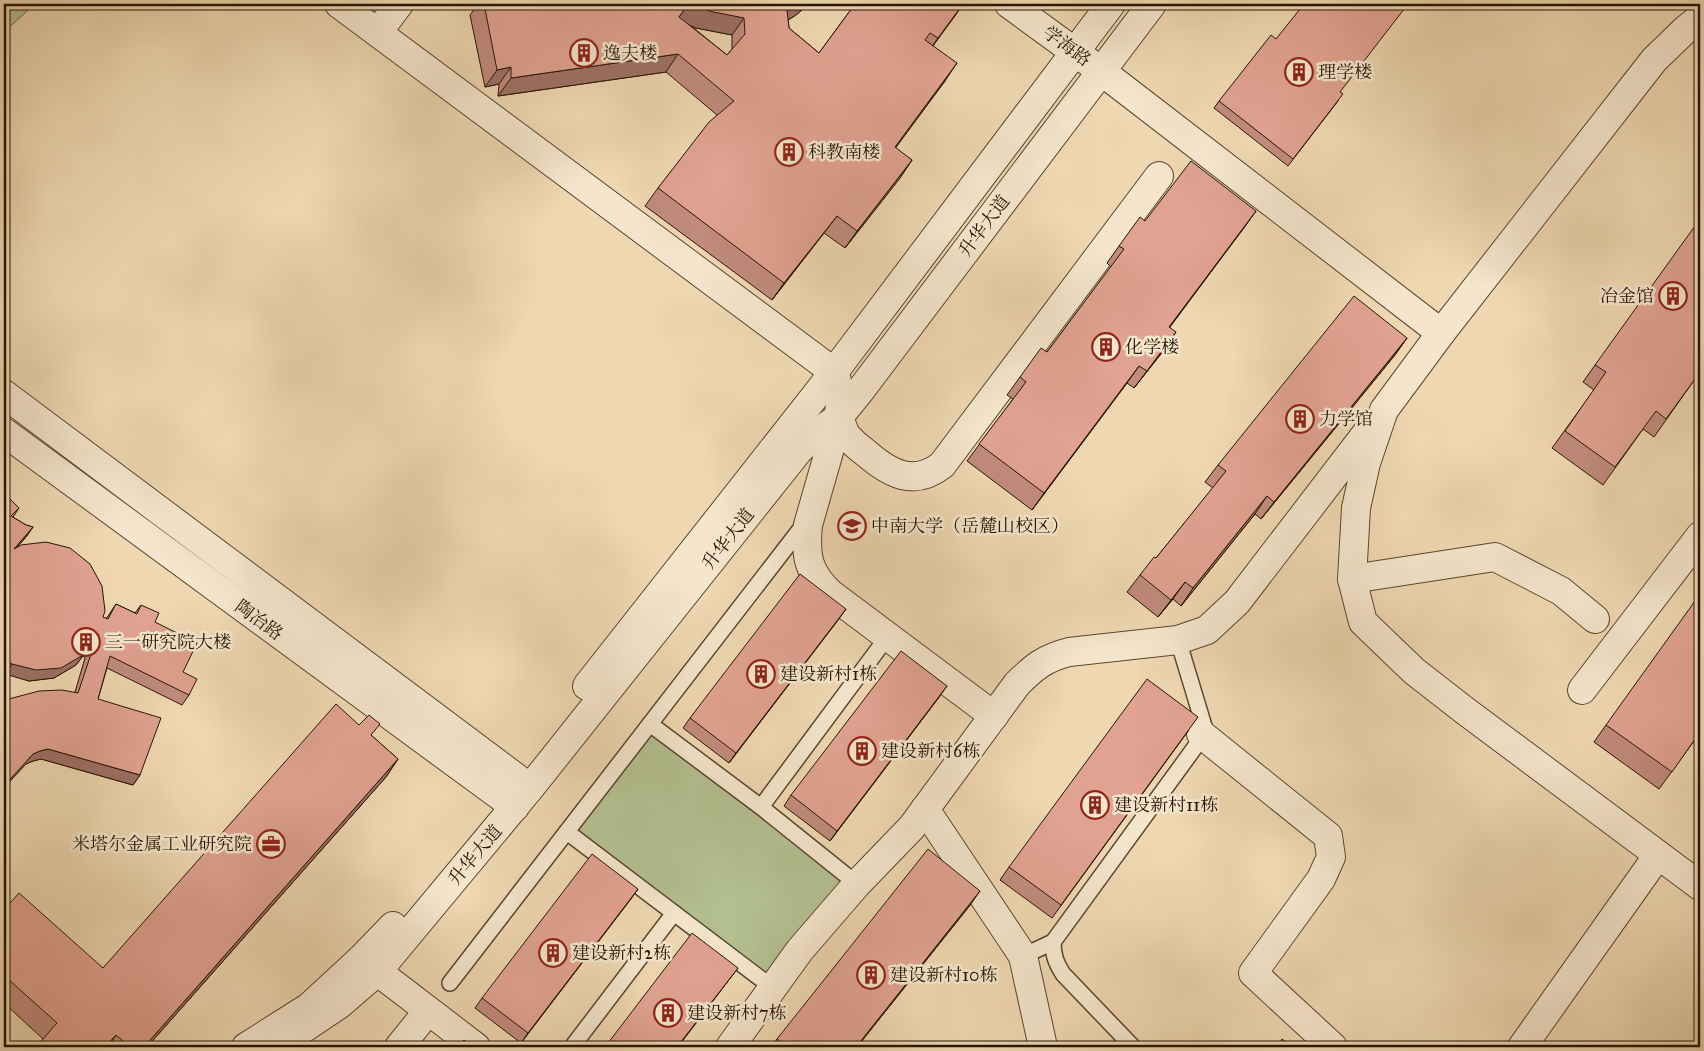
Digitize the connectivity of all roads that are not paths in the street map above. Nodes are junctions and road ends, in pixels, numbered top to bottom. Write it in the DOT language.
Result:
graph roads {
  1 [pos="340,4"];
  2 [pos="399,4"];
  3 [pos="1009,4"];
  4 [pos="1111,4"];
  5 [pos="1152,4"];
  6 [pos="1700,18"];
  7 [pos="378,32"];
  8 [pos="1075,52"];
  9 [pos="1101,71"];
  10 [pos="1158,176"];
  11 [pos="1440,333"];
  12 [pos="834,372"];
  13 [pos="4,394"];
  14 [pos="1384,410"];
  15 [pos="839,417"];
  16 [pos="4,432"];
  17 [pos="811,515"];
  18 [pos="1700,536"];
  19 [pos="1352,579"];
  20 [pos="1595,619"];
  21 [pos="888,636"];
  22 [pos="1178,640"];
  23 [pos="1582,690"];
  24 [pos="994,716"];
  25 [pos="650,724"];
  26 [pos="1201,734"];
  27 [pos="515,792"];
  28 [pos="761,807"];
  29 [pos="925,809"];
  30 [pos="567,832"];
  31 [pos="1658,855"];
  32 [pos="857,884"];
  33 [pos="1700,886"];
  34 [pos="674,913"];
  35 [pos="1053,942"];
  36 [pos="1023,956"];
  37 [pos="369,966"];
  38 [pos="450,984"];
  39 [pos="773,988"];
  40 [pos="428,1011"];
  41 [pos="246,1047"];
  42 [pos="276,1047"];
  43 [pos="399,1047"];
  44 [pos="476,1047"];
  45 [pos="572,1047"];
  46 [pos="730,1047"];
  47 [pos="1044,1047"];
  48 [pos="1133,1047"];
  49 [pos="1333,1047"];
  50 [pos="1522,1047"];
  1 -- 7 [label="street"];
  2 -- 7 [label="street"];
  3 -- 8 [label="street, 学海路"];
  4 -- 8 [label="street, 升华大道"];
  5 -- 9 [label="street, 升华大道"];
  6 -- 11 [label="street"];
  7 -- 12 [label="street"];
  8 -- 9 [label="street, 学海路"];
  8 -- 12 [label="street, 升华大道"];
  9 -- 11 [label="street, 学海路"];
  9 -- 15 [label="street, 升华大道"];
  10 -- 15 [label="street"];
  11 -- 14 [label="street"];
  12 -- 15 [label="street"];
  12 -- 27 [label="street, 升华大道"];
  13 -- 27 [label="street"];
  14 -- 19 [label="street"];
  14 -- 22 [label="street"];
  15 -- 17 [label="street"];
  15 -- 27 [label="street, 升华大道"];
  16 -- 27 [label="street, 陶冶路"];
  17 -- 21 [label="street"];
  17 -- 25 [label="lane"];
  18 -- 23 [label="street"];
  19 -- 20 [label="street"];
  19 -- 31 [label="street"];
  21 -- 24 [label="street"];
  21 -- 28 [label="lane"];
  22 -- 24 [label="street"];
  22 -- 26 [label="lane"];
  24 -- 29 [label="street"];
  25 -- 28 [label="lane"];
  25 -- 30 [label="lane"];
  26 -- 35 [label="lane"];
  26 -- 49 [label="street"];
  27 -- 37 [label="street, 升华大道"];
  28 -- 32 [label="lane"];
  29 -- 32 [label="street"];
  29 -- 36 [label="street"];
  30 -- 34 [label="lane"];
  30 -- 38 [label="lane"];
  31 -- 33 [label="street"];
  31 -- 50 [label="street"];
  32 -- 39 [label="street"];
  34 -- 39 [label="lane"];
  34 -- 45 [label="lane"];
  35 -- 36 [label="lane"];
  35 -- 48 [label="lane"];
  36 -- 47 [label="street"];
  37 -- 40 [label="street"];
  37 -- 41 [label="street, 升华大道"];
  37 -- 42 [label="street, 升华大道"];
  39 -- 46 [label="street"];
  40 -- 43 [label="street"];
  40 -- 44 [label="street"];
}
